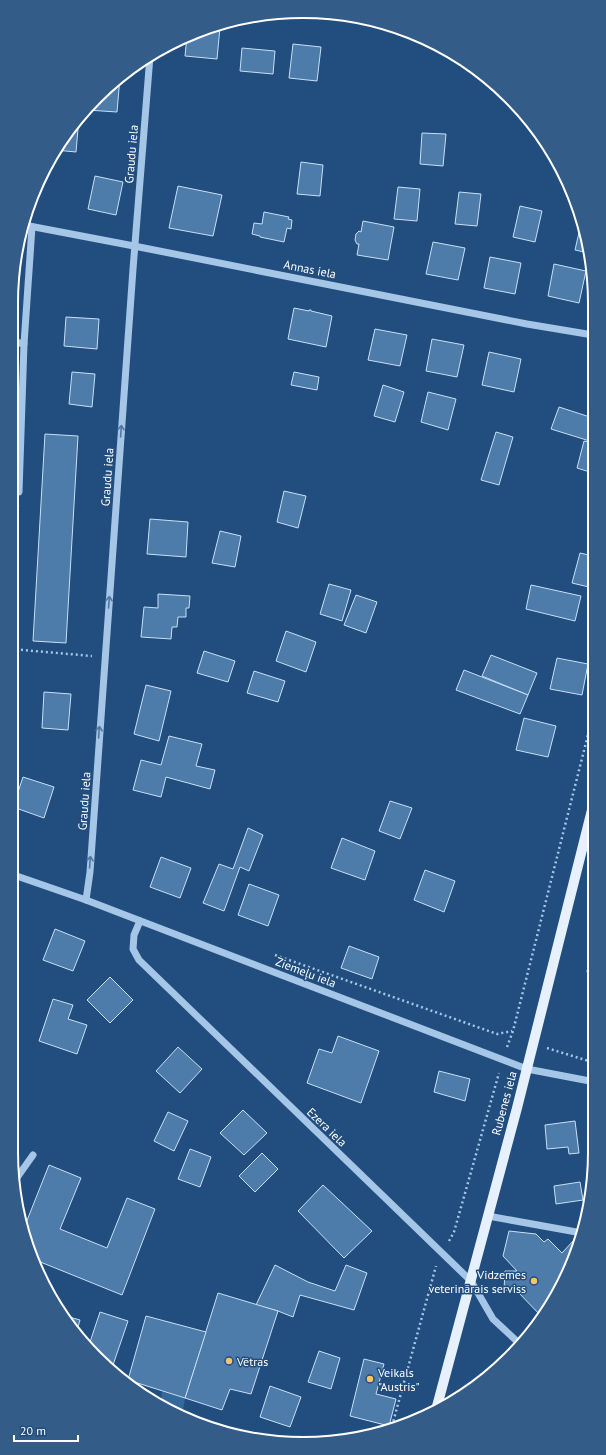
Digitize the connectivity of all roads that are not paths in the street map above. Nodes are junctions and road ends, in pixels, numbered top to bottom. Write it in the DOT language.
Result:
graph roads {
  1 [pos="149,63"];
  2 [pos="29,226"];
  3 [pos="32,227"];
  4 [pos="134,246"];
  5 [pos="588,334"];
  6 [pos="18,343"];
  7 [pos="24,344"];
  8 [pos="18,492"];
  9 [pos="588,826"];
  10 [pos="18,876"];
  11 [pos="86,900"];
  12 [pos="140,921"];
  13 [pos="527,1069"];
  14 [pos="588,1081"];
  15 [pos="33,1155"];
  16 [pos="19,1175"];
  17 [pos="488,1216"];
  18 [pos="576,1232"];
  19 [pos="471,1281"];
  20 [pos="516,1341"];
  21 [pos="438,1403"];
  1 -- 4 [label="street, Graudu iela"];
  2 -- 3 [label="street, Annas iela"];
  3 -- 4 [label="street, Annas iela"];
  3 -- 7 [label="street"];
  4 -- 5 [label="street, Annas iela"];
  11 -- 4 [label="street, Graudu iela, one-way"];
  6 -- 7 [label="street"];
  7 -- 8 [label="street"];
  9 -- 13 [label="main road, Rubenes iela"];
  10 -- 11 [label="street, Ziemeļu iela"];
  11 -- 12 [label="street, Ziemeļu iela"];
  12 -- 13 [label="street, Ziemeļu iela"];
  12 -- 19 [label="street, Ezera iela"];
  13 -- 14 [label="street, Ziemeļu iela"];
  13 -- 17 [label="main road, Rubenes iela"];
  15 -- 16 [label="street"];
  17 -- 18 [label="street"];
  17 -- 19 [label="main road, Rubenes iela"];
  19 -- 20 [label="street, Ezera iela"];
  19 -- 21 [label="main road, Rubenes iela"];
}
